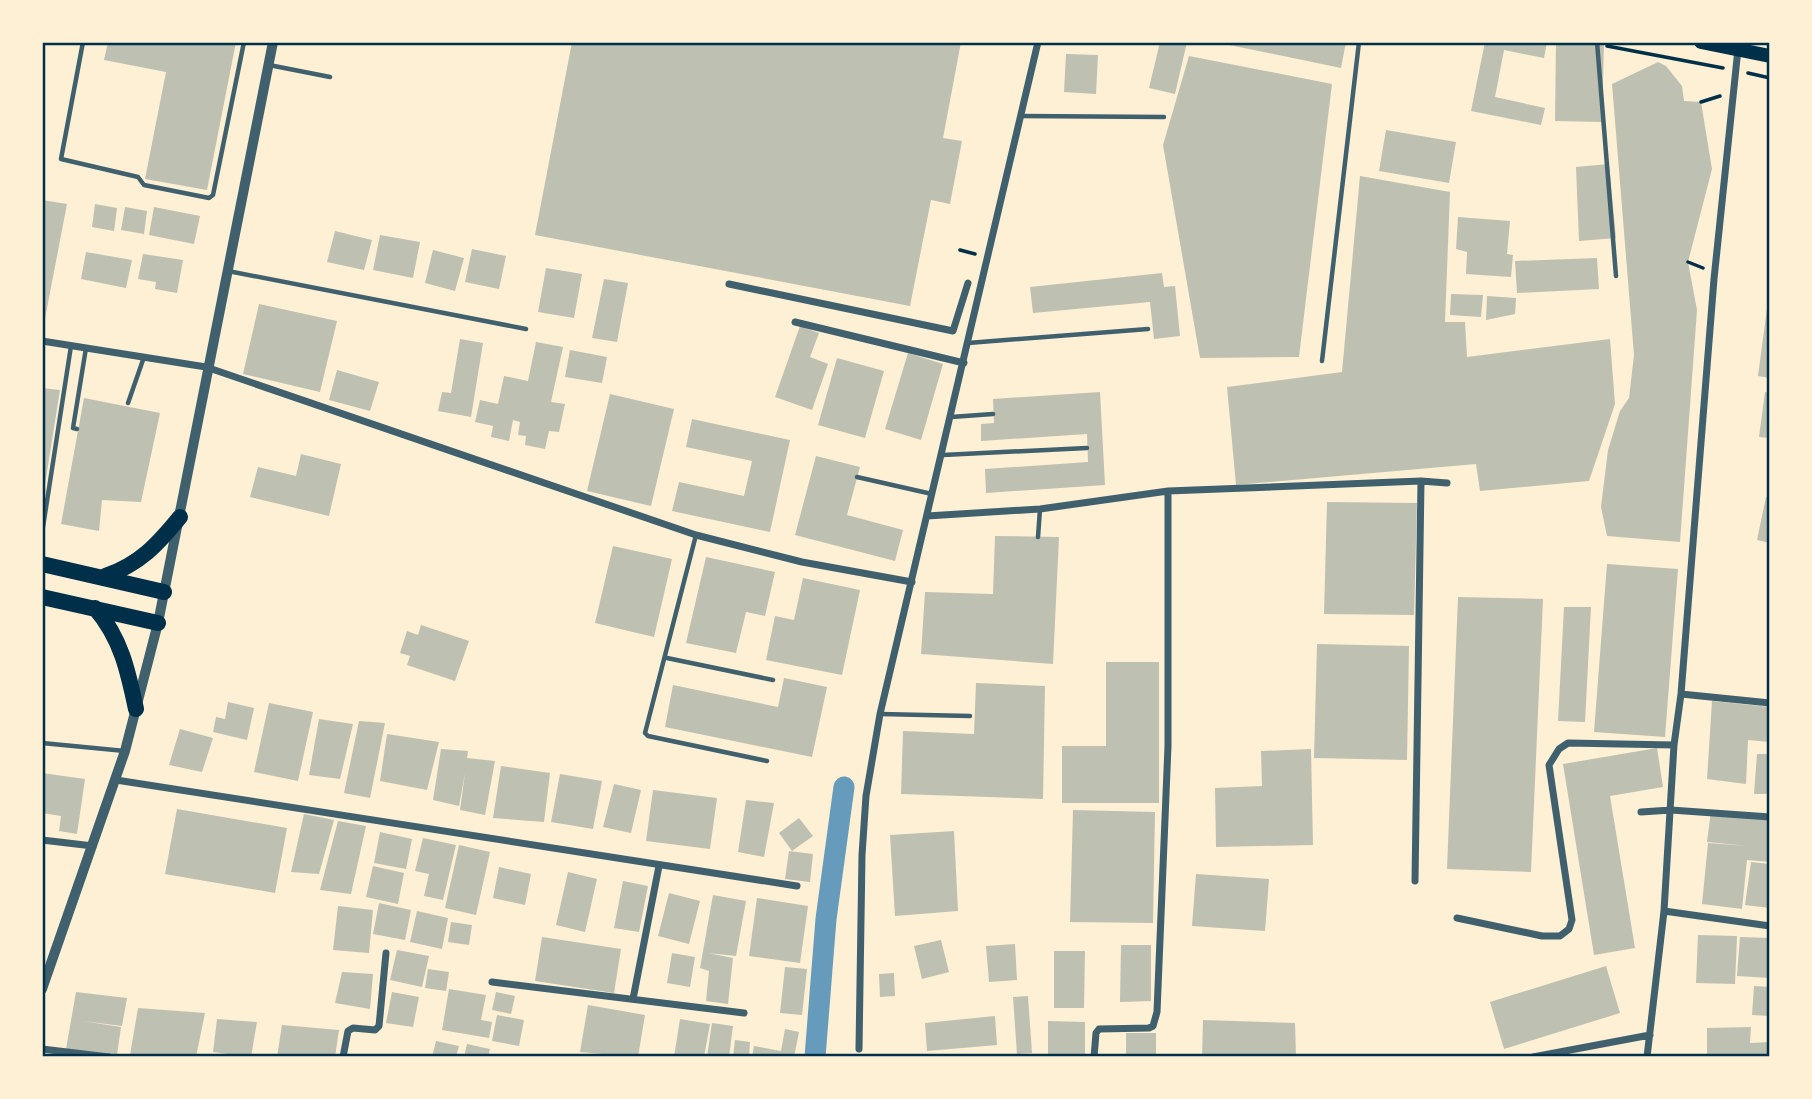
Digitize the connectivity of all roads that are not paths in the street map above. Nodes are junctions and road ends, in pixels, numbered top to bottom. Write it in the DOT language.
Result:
graph roads {
  1 [pos="83,42"];
  2 [pos="244,42"];
  3 [pos="273,42"];
  4 [pos="1038,42"];
  5 [pos="1359,42"];
  6 [pos="1702,42"];
  7 [pos="1597,43"];
  8 [pos="1738,50"];
  9 [pos="1770,56"];
  10 [pos="269,65"];
  11 [pos="330,77"];
  12 [pos="1020,116"];
  13 [pos="1164,117"];
  14 [pos="227,271"];
  15 [pos="1616,276"];
  16 [pos="968,283"];
  17 [pos="729,284"];
  18 [pos="795,322"];
  19 [pos="526,329"];
  20 [pos="1148,329"];
  21 [pos="42,341"];
  22 [pos="968,343"];
  23 [pos="71,346"];
  24 [pos="86,348"];
  25 [pos="144,357"];
  26 [pos="1322,361"];
  27 [pos="964,363"];
  28 [pos="206,367"];
  29 [pos="128,402"];
  30 [pos="993,414"];
  31 [pos="951,417"];
  32 [pos="78,429"];
  33 [pos="1087,448"];
  34 [pos="943,455"];
  35 [pos="857,477"];
  36 [pos="1422,481"];
  37 [pos="1447,483"];
  38 [pos="1168,491"];
  39 [pos="933,495"];
  40 [pos="1040,509"];
  41 [pos="927,516"];
  42 [pos="180,517"];
  43 [pos="43,527"];
  44 [pos="696,535"];
  45 [pos="1038,537"];
  46 [pos="42,564"];
  47 [pos="102,577"];
  48 [pos="912,582"];
  49 [pos="164,592"];
  50 [pos="42,597"];
  51 [pos="95,608"];
  52 [pos="158,623"];
  53 [pos="667,658"];
  54 [pos="773,680"];
  55 [pos="1681,694"];
  56 [pos="1770,703"];
  57 [pos="136,709"];
  58 [pos="880,714"];
  59 [pos="970,716"];
  60 [pos="42,743"];
  61 [pos="1674,745"];
  62 [pos="125,751"];
  63 [pos="767,761"];
  64 [pos="116,780"];
  65 [pos="1671,810"];
  66 [pos="1641,812"];
  67 [pos="1770,817"];
  68 [pos="70,833"];
  69 [pos="42,840"];
  70 [pos="68,843"];
  71 [pos="93,846"];
  72 [pos="659,866"];
  73 [pos="1415,881"];
  74 [pos="797,886"];
  75 [pos="1664,911"];
  76 [pos="1457,918"];
  77 [pos="1770,926"];
  78 [pos="386,953"];
  79 [pos="492,982"];
  80 [pos="42,989"];
  81 [pos="633,999"];
  82 [pos="744,1013"];
  83 [pos="1650,1035"];
  84 [pos="42,1049"];
  85 [pos="859,1049"];
  86 [pos="109,1057"];
  87 [pos="343,1057"];
  88 [pos="1094,1057"];
  89 [pos="1533,1057"];
  90 [pos="1647,1057"];
  1 -- 2 [label="lane"];
  3 -- 10 [label="street"];
  4 -- 12 [label="street"];
  5 -- 26 [label="lane"];
  6 -- 8 [label="main road"];
  7 -- 15 [label="lane"];
  8 -- 9 [label="main road"];
  8 -- 55 [label="street"];
  10 -- 11 [label="lane"];
  10 -- 14 [label="street"];
  12 -- 13 [label="lane"];
  12 -- 22 [label="street"];
  14 -- 19 [label="lane"];
  14 -- 28 [label="street"];
  16 -- 17 [label="street"];
  18 -- 27 [label="street"];
  20 -- 22 [label="lane"];
  21 -- 23 [label="street"];
  22 -- 27 [label="street"];
  23 -- 24 [label="street"];
  23 -- 43 [label="lane"];
  24 -- 25 [label="street"];
  24 -- 32 [label="lane"];
  25 -- 28 [label="street"];
  25 -- 29 [label="lane"];
  27 -- 31 [label="street"];
  28 -- 42 [label="street"];
  28 -- 44 [label="street"];
  30 -- 31 [label="lane"];
  31 -- 34 [label="street"];
  33 -- 34 [label="lane"];
  34 -- 39 [label="street"];
  35 -- 39 [label="lane"];
  36 -- 37 [label="street"];
  36 -- 38 [label="street"];
  36 -- 73 [label="street"];
  38 -- 40 [label="street"];
  38 -- 88 [label="street"];
  39 -- 41 [label="street"];
  40 -- 41 [label="street"];
  40 -- 45 [label="lane"];
  41 -- 48 [label="street"];
  42 -- 47 [label="highway"];
  42 -- 49 [label="street"];
  44 -- 48 [label="street"];
  44 -- 53 [label="lane"];
  46 -- 47 [label="highway"];
  47 -- 49 [label="highway"];
  48 -- 58 [label="street"];
  49 -- 52 [label="street"];
  50 -- 51 [label="highway"];
  51 -- 52 [label="highway"];
  51 -- 57 [label="highway"];
  52 -- 57 [label="street"];
  53 -- 54 [label="lane"];
  53 -- 63 [label="lane"];
  55 -- 56 [label="street"];
  55 -- 61 [label="street"];
  57 -- 62 [label="street"];
  58 -- 59 [label="lane"];
  58 -- 85 [label="street"];
  60 -- 62 [label="lane"];
  61 -- 65 [label="street"];
  61 -- 76 [label="street"];
  62 -- 64 [label="street"];
  64 -- 71 [label="street"];
  64 -- 72 [label="street"];
  65 -- 66 [label="street"];
  65 -- 67 [label="street"];
  65 -- 75 [label="street"];
  68 -- 70 [label="street"];
  69 -- 70 [label="street"];
  70 -- 71 [label="street"];
  71 -- 80 [label="street"];
  72 -- 74 [label="street"];
  72 -- 81 [label="street"];
  75 -- 77 [label="street"];
  75 -- 83 [label="street"];
  78 -- 87 [label="street"];
  79 -- 81 [label="street"];
  81 -- 82 [label="street"];
  83 -- 89 [label="street"];
  83 -- 90 [label="street"];
  84 -- 86 [label="street"];
}
